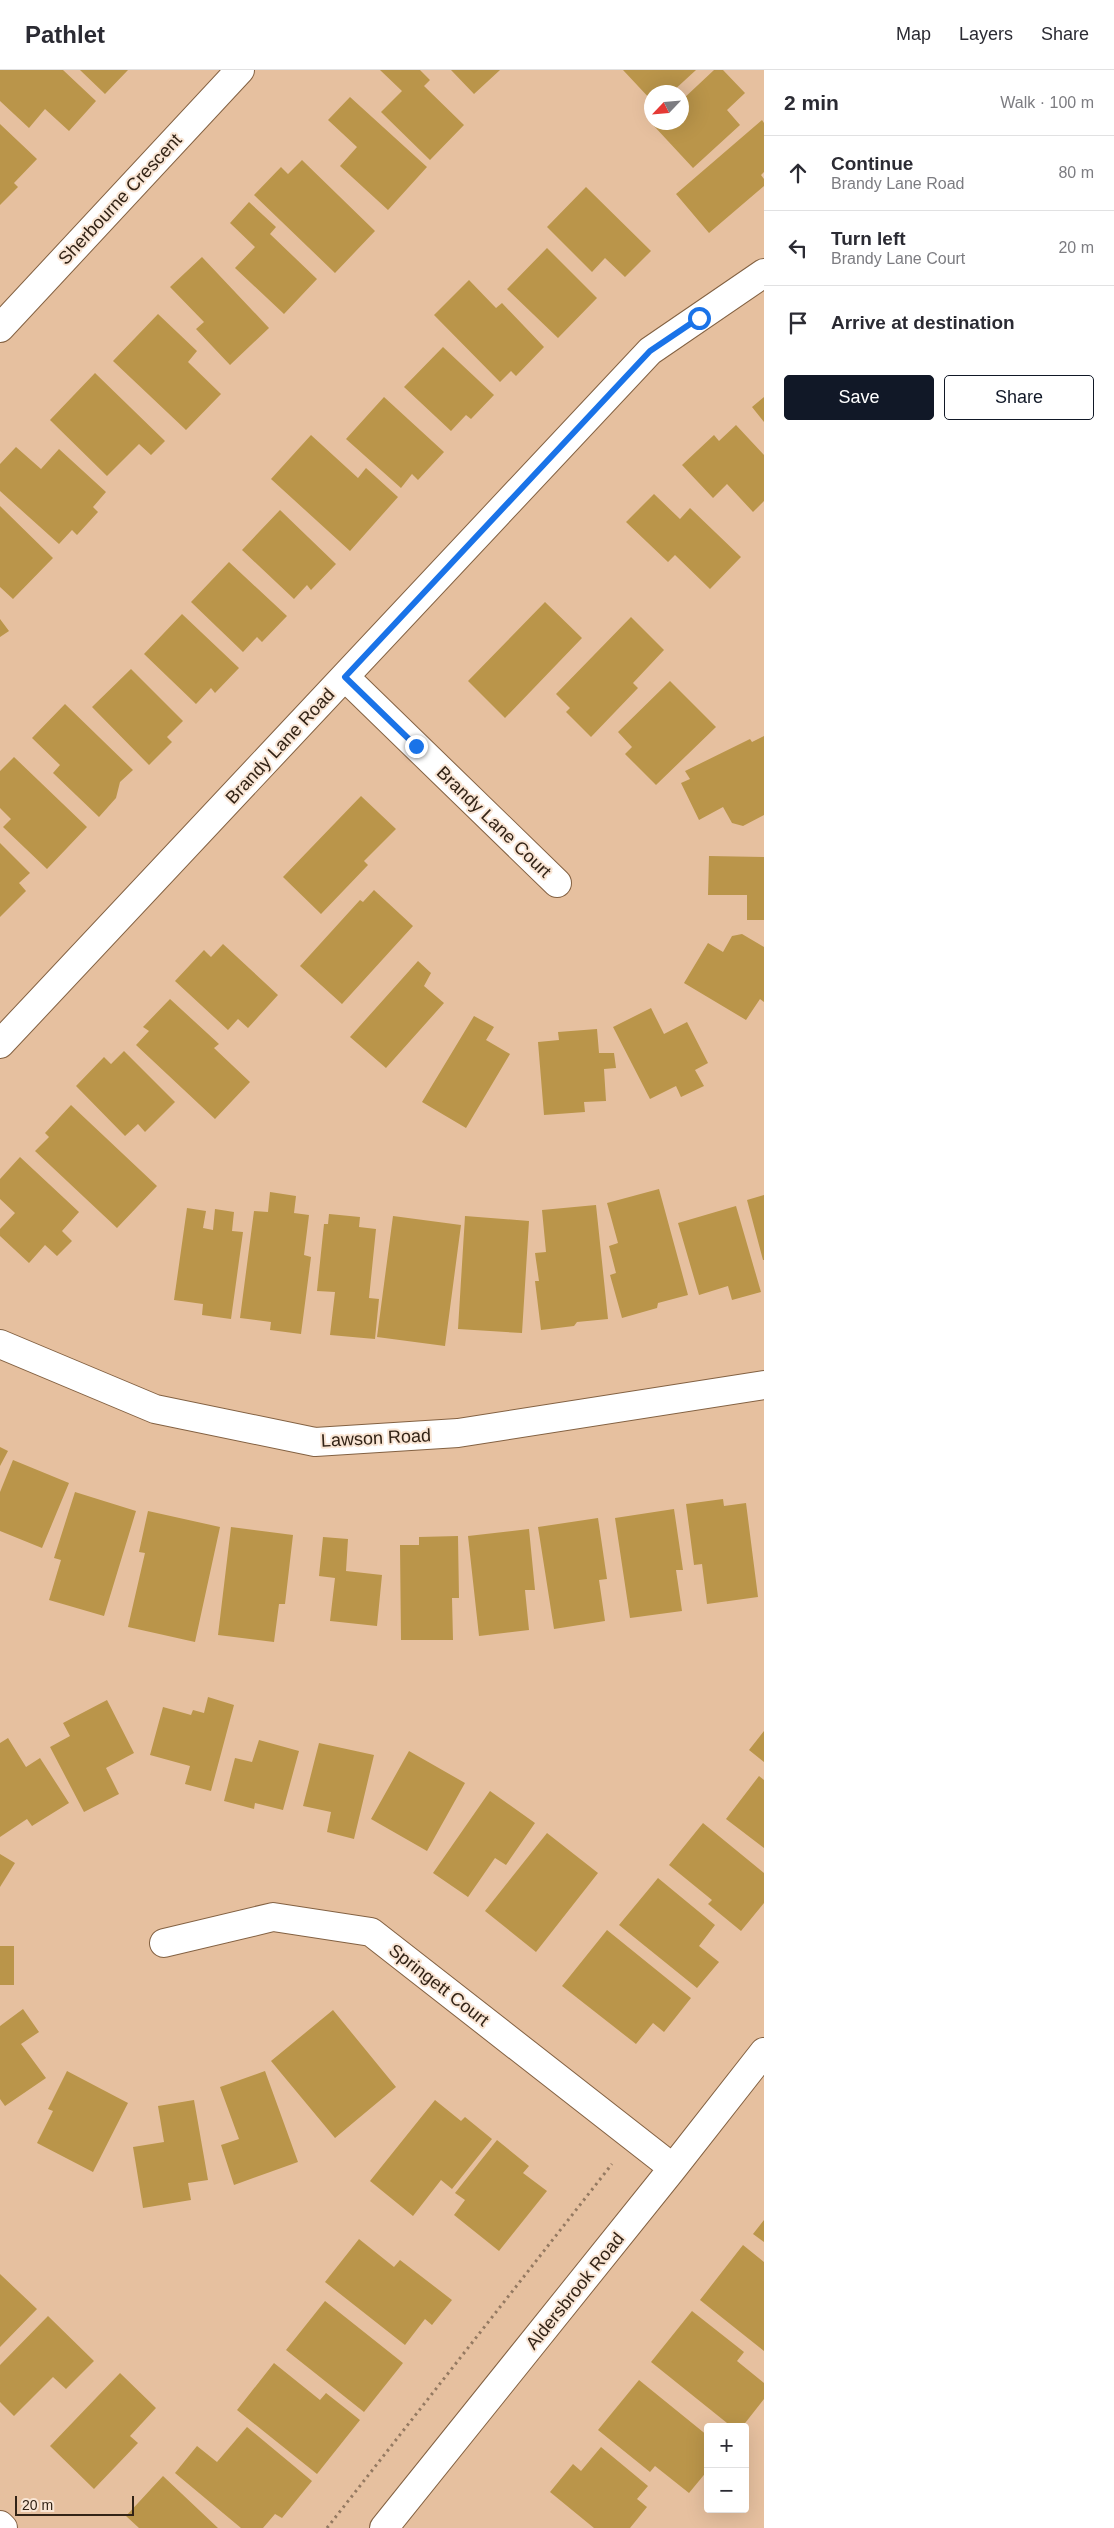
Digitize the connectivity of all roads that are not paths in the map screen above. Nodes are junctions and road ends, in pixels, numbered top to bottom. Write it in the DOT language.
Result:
graph roads {
  1 [pos="240,70"];
  2 [pos="764,273"];
  3 [pos="0,328"];
  4 [pos="345,677"];
  5 [pos="557,883"];
  6 [pos="0,1044"];
  7 [pos="0,1344"];
  8 [pos="764,1385"];
  9 [pos="164,1943"];
  10 [pos="764,2052"];
  11 [pos="674,2168"];
  12 [pos="0,2525"];
  13 [pos="3,2528"];
  14 [pos="384,2528"];
  1 -- 3 [label="street, Sherbourne Crescent"];
  2 -- 4 [label="street, Brandy Lane Road"];
  4 -- 5 [label="street, Brandy Lane Court"];
  4 -- 6 [label="street, Brandy Lane Road"];
  7 -- 8 [label="street, Lawson Road"];
  9 -- 11 [label="street, Springett Court"];
  10 -- 11 [label="street, Aldersbrook Road"];
  11 -- 14 [label="street, Aldersbrook Road"];
  12 -- 13 [label="street"];
}
